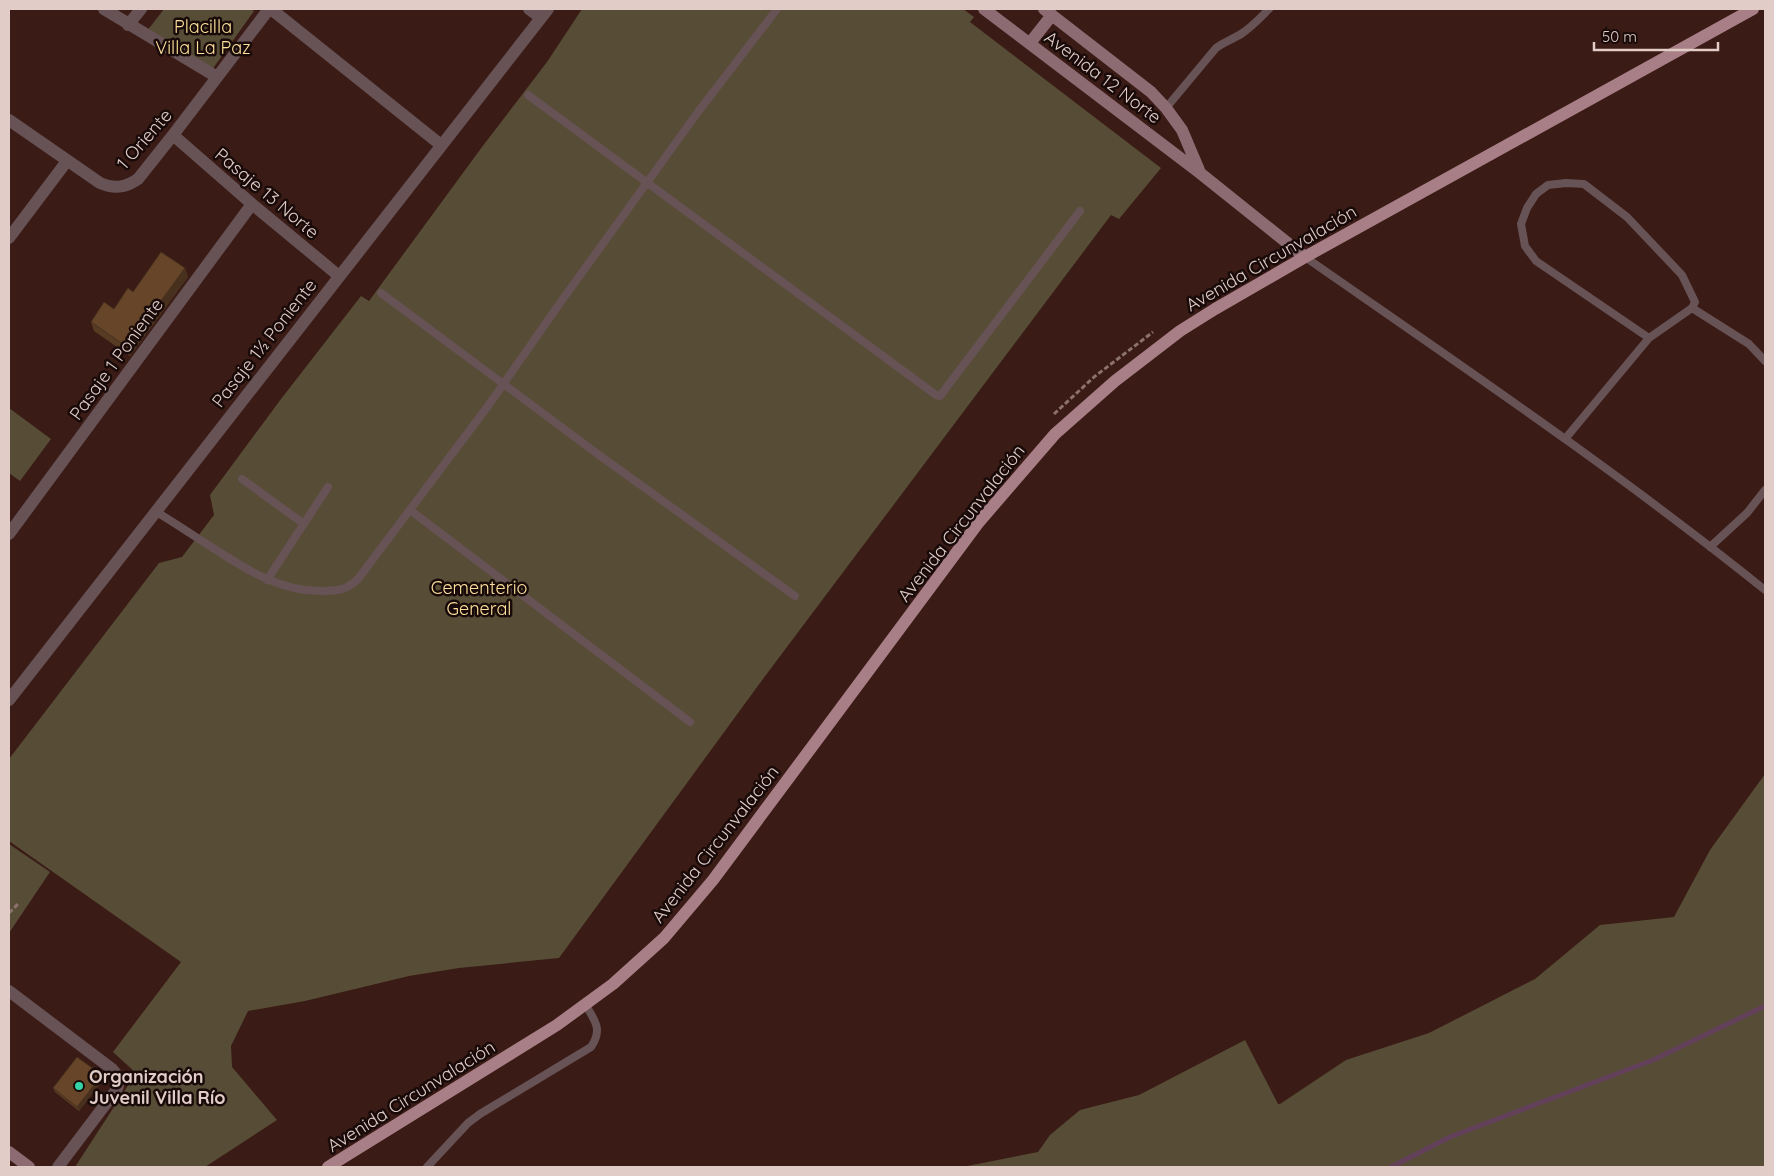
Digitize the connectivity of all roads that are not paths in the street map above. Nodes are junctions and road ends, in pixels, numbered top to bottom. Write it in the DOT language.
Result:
graph roads {
  1 [pos="104,9"];
  2 [pos="141,9"];
  3 [pos="270,9"];
  4 [pos="530,9"];
  5 [pos="777,9"];
  6 [pos="984,9"];
  7 [pos="1269,9"];
  8 [pos="1752,9"];
  9 [pos="1048,12"];
  10 [pos="544,13"];
  11 [pos="128,25"];
  12 [pos="1030,43"];
  13 [pos="217,77"];
  14 [pos="528,95"];
  15 [pos="1166,108"];
  16 [pos="9,120"];
  17 [pos="173,135"];
  18 [pos="441,145"];
  19 [pos="67,161"];
  20 [pos="1200,173"];
  21 [pos="647,184"];
  22 [pos="252,204"];
  23 [pos="1080,211"];
  24 [pos="9,238"];
  25 [pos="1305,257"];
  26 [pos="339,276"];
  27 [pos="381,293"];
  28 [pos="1692,308"];
  29 [pos="1649,338"];
  30 [pos="1765,362"];
  31 [pos="504,384"];
  32 [pos="1564,439"];
  33 [pos="242,479"];
  34 [pos="328,488"];
  35 [pos="1765,490"];
  36 [pos="410,510"];
  37 [pos="155,511"];
  38 [pos="304,524"];
  39 [pos="9,534"];
  40 [pos="1710,547"];
  41 [pos="268,580"];
  42 [pos="1765,590"];
  43 [pos="795,596"];
  44 [pos="9,700"];
  45 [pos="690,722"];
  46 [pos="9,991"];
  47 [pos="585,1004"];
  48 [pos="9,1152"];
  49 [pos="29,1167"];
  50 [pos="58,1167"];
  51 [pos="328,1167"];
  52 [pos="427,1167"];
  1 -- 11 [label="street"];
  2 -- 11 [label="street"];
  3 -- 13 [label="street, 1 Oriente"];
  3 -- 18 [label="street"];
  4 -- 10 [label="street"];
  5 -- 21 [label="lane"];
  6 -- 12 [label="main road, Avenida 12 Norte"];
  7 -- 15 [label="lane"];
  8 -- 25 [label="main road, Avenida Circunvalación"];
  9 -- 12 [label="main road"];
  9 -- 15 [label="main road, Avenida 12 Norte"];
  10 -- 18 [label="street, Pasaje 1½ Poniente"];
  11 -- 13 [label="street"];
  12 -- 20 [label="main road, Avenida 12 Norte"];
  13 -- 17 [label="street, 1 Oriente"];
  14 -- 21 [label="lane"];
  15 -- 20 [label="main road, Avenida 12 Norte"];
  16 -- 19 [label="street, 1 Oriente"];
  17 -- 19 [label="street, 1 Oriente"];
  17 -- 22 [label="street, Pasaje 13 Norte"];
  18 -- 26 [label="street, Pasaje 1½ Poniente"];
  19 -- 24 [label="street"];
  20 -- 25 [label="main road, Avenida 12 Norte"];
  21 -- 23 [label="lane"];
  21 -- 31 [label="lane"];
  22 -- 26 [label="street, Pasaje 13 Norte"];
  22 -- 39 [label="street, Pasaje 1 Poniente"];
  25 -- 32 [label="lane"];
  25 -- 47 [label="main road, Avenida Circunvalación"];
  26 -- 37 [label="street, Pasaje 1½ Poniente"];
  27 -- 31 [label="lane"];
  28 -- 29 [label="lane"];
  28 -- 29 [label="lane"];
  28 -- 30 [label="lane"];
  29 -- 32 [label="lane"];
  31 -- 36 [label="lane"];
  31 -- 43 [label="lane"];
  32 -- 40 [label="lane"];
  33 -- 38 [label="lane"];
  34 -- 38 [label="lane"];
  35 -- 40 [label="lane"];
  36 -- 41 [label="lane"];
  36 -- 45 [label="lane"];
  37 -- 41 [label="lane"];
  37 -- 44 [label="street, Pasaje 1½ Poniente"];
  38 -- 41 [label="lane"];
  40 -- 42 [label="lane"];
  46 -- 50 [label="street"];
  47 -- 51 [label="main road, Avenida Circunvalación"];
  47 -- 52 [label="lane"];
  48 -- 49 [label="main road"];
}
